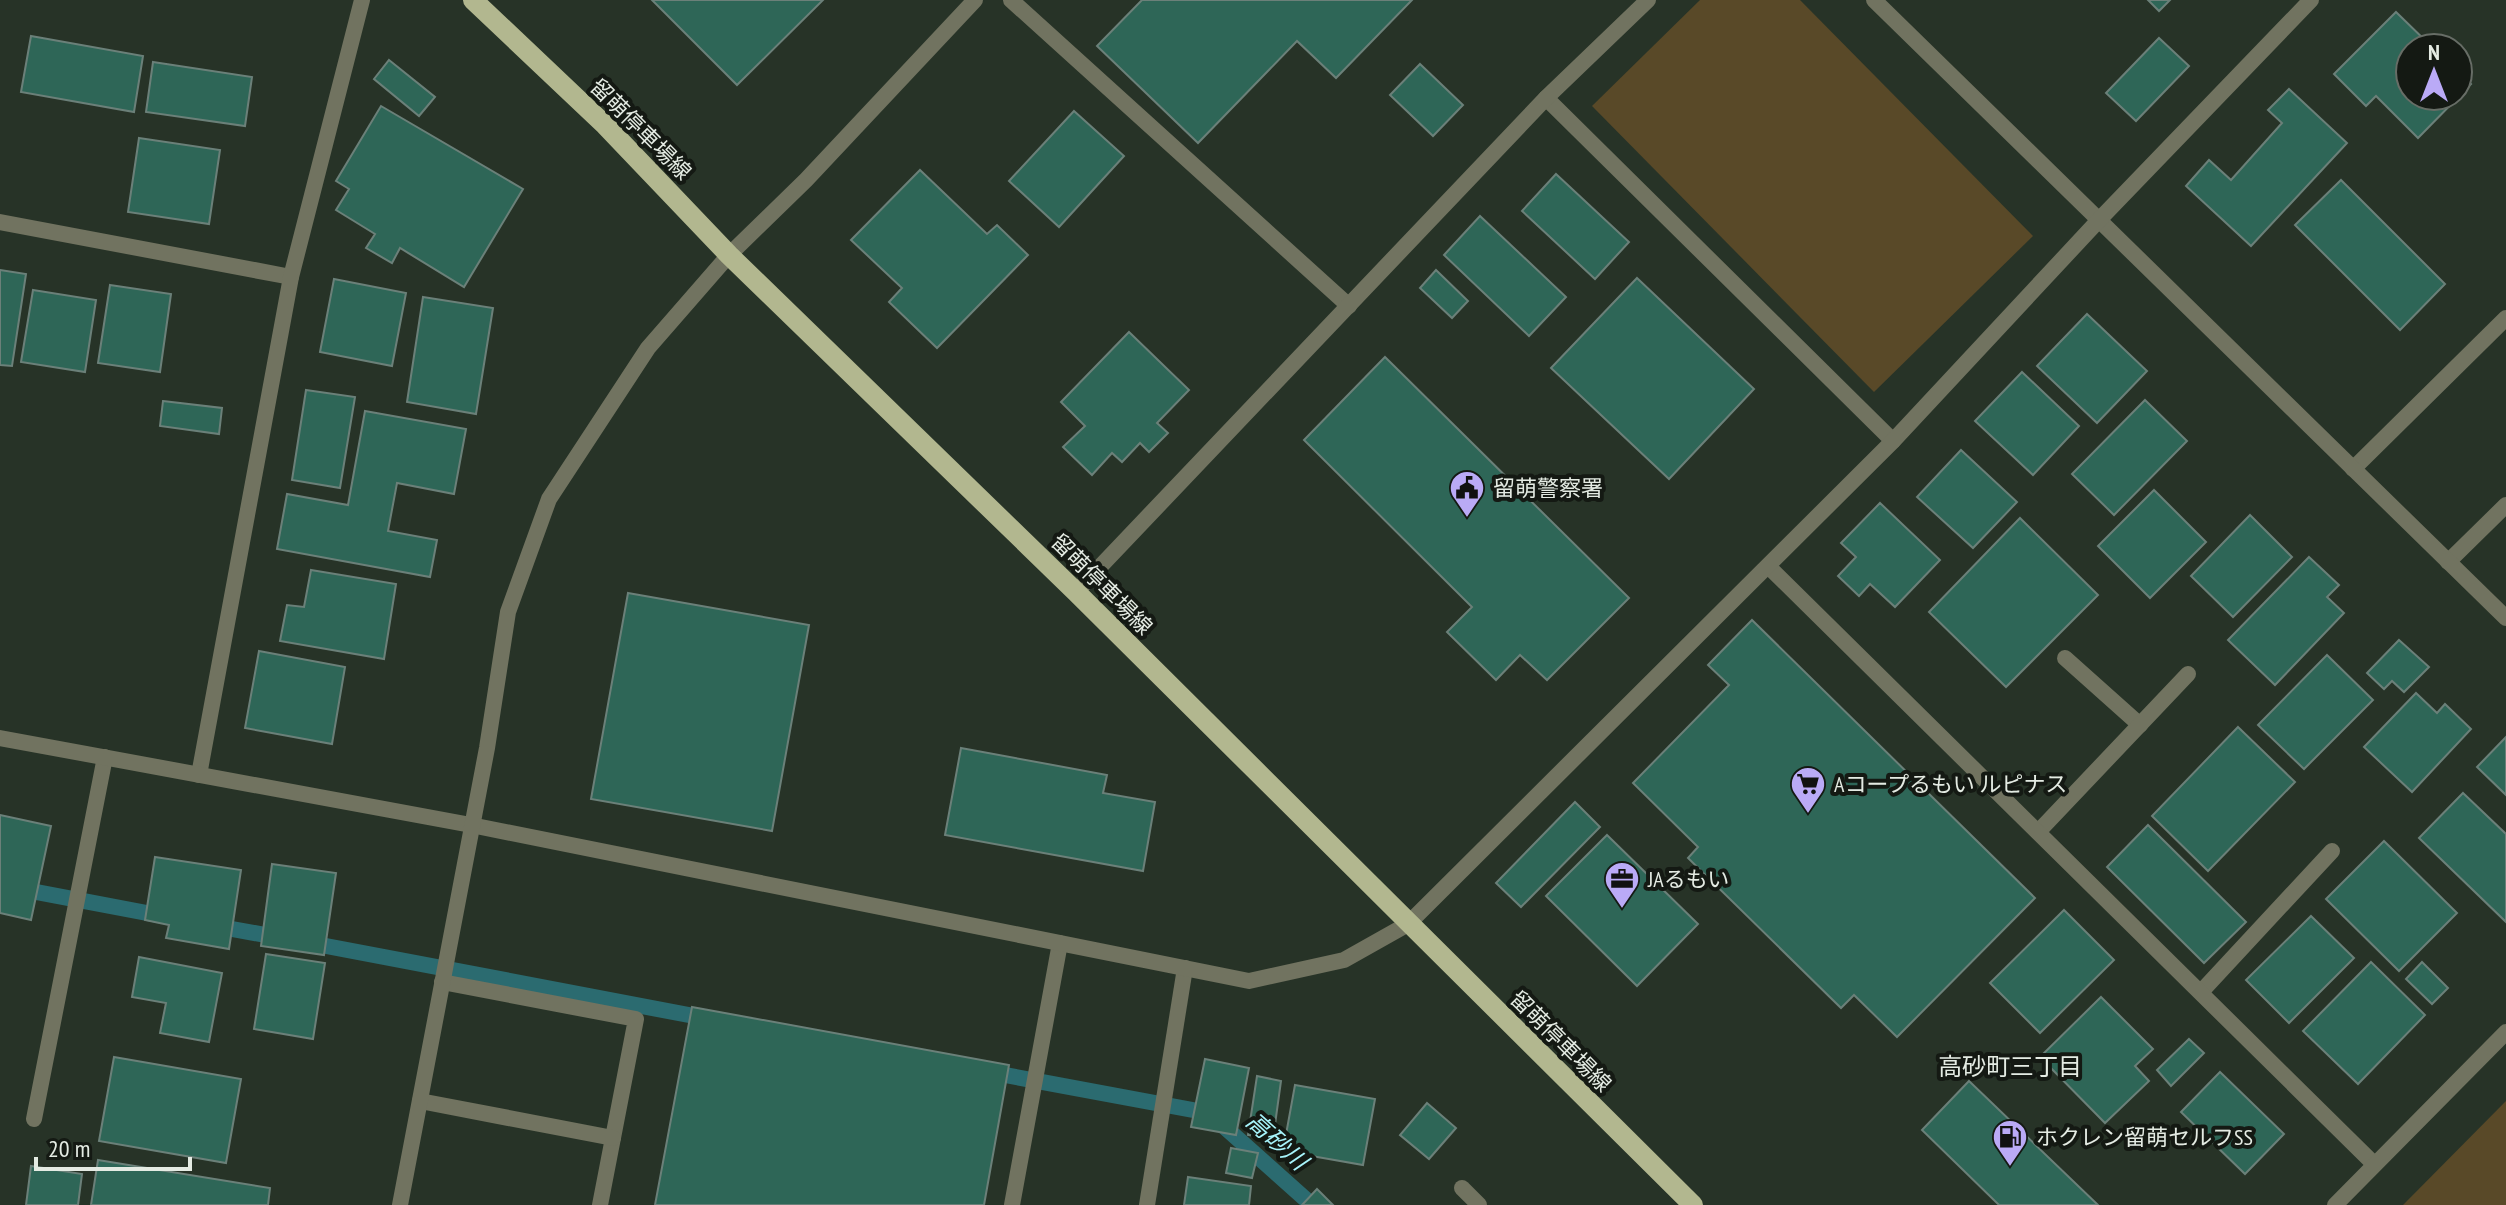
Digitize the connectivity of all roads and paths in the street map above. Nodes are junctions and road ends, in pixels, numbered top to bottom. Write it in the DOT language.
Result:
graph roads {
  1 [pos="362,0"];
  2 [pos="473,0"];
  3 [pos="975,0"];
  4 [pos="1011,0"];
  5 [pos="1648,0"];
  6 [pos="1874,0"];
  7 [pos="2311,0"];
  8 [pos="1546,98"];
  9 [pos="2098,221"];
  10 [pos="0,222"];
  11 [pos="729,255"];
  12 [pos="291,277"];
  13 [pos="1349,306"];
  14 [pos="2506,318"];
  15 [pos="1893,441"];
  16 [pos="2353,469"];
  17 [pos="2506,505"];
  18 [pos="2448,562"];
  19 [pos="1768,566"];
  20 [pos="1076,592"];
  21 [pos="2506,618"];
  22 [pos="2065,658"];
  23 [pos="2188,674"];
  24 [pos="2140,725"];
  25 [pos="0,738"];
  26 [pos="105,757"];
  27 [pos="199,775"];
  28 [pos="471,825"];
  29 [pos="2038,832"];
  30 [pos="2332,851"];
  31 [pos="1408,924"];
  32 [pos="1060,943"];
  33 [pos="1185,968"];
  34 [pos="442,982"];
  35 [pos="2201,992"];
  36 [pos="2506,1032"];
  37 [pos="420,1101"];
  38 [pos="34,1119"];
  39 [pos="613,1138"];
  40 [pos="2374,1164"];
  41 [pos="1462,1188"];
  42 [pos="400,1205"];
  43 [pos="600,1205"];
  44 [pos="1012,1205"];
  45 [pos="1147,1205"];
  46 [pos="1479,1205"];
  47 [pos="1693,1205"];
  48 [pos="2335,1205"];
  1 -- 12 [label="street"];
  2 -- 11 [label="main road, 留萌停車場線"];
  3 -- 11 [label="street"];
  4 -- 13 [label="street"];
  5 -- 8 [label="street"];
  6 -- 9 [label="street"];
  7 -- 9 [label="street"];
  8 -- 13 [label="street"];
  8 -- 15 [label="street"];
  9 -- 15 [label="street"];
  9 -- 16 [label="street"];
  10 -- 12 [label="street"];
  11 -- 20 [label="main road, 留萌停車場線"];
  11 -- 28 [label="street"];
  12 -- 27 [label="street"];
  13 -- 20 [label="street"];
  14 -- 16 [label="street"];
  15 -- 19 [label="street"];
  16 -- 18 [label="street"];
  17 -- 18 [label="street"];
  18 -- 21 [label="street"];
  19 -- 29 [label="street"];
  19 -- 31 [label="street"];
  20 -- 31 [label="main road, 留萌停車場線"];
  22 -- 24 [label="street"];
  23 -- 24 [label="street"];
  24 -- 29 [label="street"];
  25 -- 26 [label="street"];
  26 -- 27 [label="street"];
  26 -- 38 [label="street"];
  27 -- 28 [label="street"];
  28 -- 32 [label="street"];
  28 -- 34 [label="street"];
  29 -- 35 [label="street"];
  30 -- 35 [label="street"];
  31 -- 33 [label="street"];
  31 -- 47 [label="main road, 留萌停車場線"];
  32 -- 33 [label="street"];
  32 -- 44 [label="street"];
  33 -- 45 [label="street"];
  34 -- 37 [label="street"];
  34 -- 39 [label="street"];
  35 -- 40 [label="street"];
  36 -- 40 [label="street"];
  37 -- 39 [label="street"];
  37 -- 42 [label="street"];
  39 -- 43 [label="street"];
  40 -- 48 [label="street"];
  41 -- 46 [label="street"];
}
